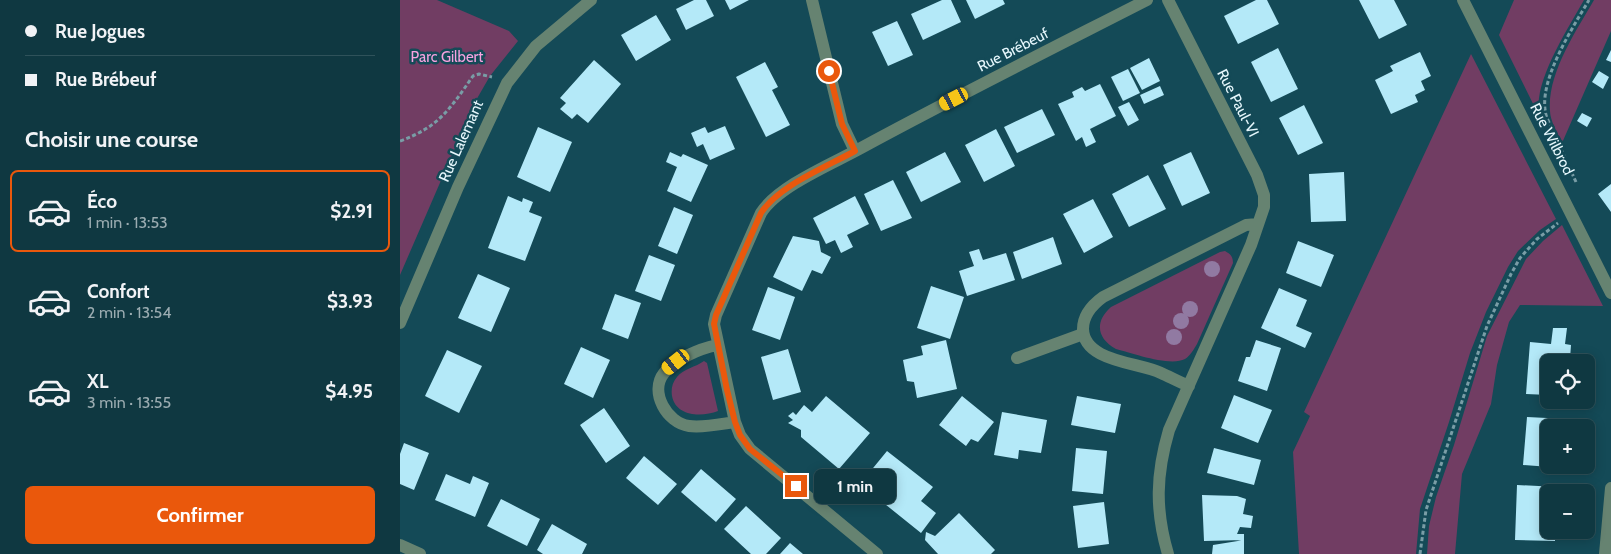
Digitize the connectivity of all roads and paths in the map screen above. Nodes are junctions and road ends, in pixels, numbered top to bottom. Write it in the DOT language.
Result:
graph roads {
  1 [pos="591,0"];
  2 [pos="812,0"];
  3 [pos="1147,0"];
  4 [pos="1168,0"];
  5 [pos="1463,0"];
  6 [pos="1589,0"];
  7 [pos="506,83"];
  8 [pos="400,141"];
  9 [pos="855,151"];
  10 [pos="1580,191"];
  11 [pos="1559,222"];
  12 [pos="1258,224"];
  13 [pos="1606,271"];
  14 [pos="1611,293"];
  15 [pos="400,323"];
  16 [pos="1083,334"];
  17 [pos="718,345"];
  18 [pos="1017,358"];
  19 [pos="1189,386"];
  20 [pos="735,422"];
  21 [pos="1611,488"];
  22 [pos="400,545"];
  23 [pos="420,554"];
  24 [pos="877,554"];
  25 [pos="1168,554"];
  26 [pos="1420,554"];
  27 [pos="1605,554"];
  1 -- 7 [label="street, Rue Lalemant"];
  2 -- 9 [label="street"];
  3 -- 9 [label="street, Rue Brébeuf"];
  4 -- 12 [label="street, Rue Paul-VI"];
  5 -- 13 [label="street, Rue Wilbrod"];
  6 -- 10 [label="path"];
  7 -- 8 [label="path"];
  7 -- 15 [label="street, Rue Lalemant"];
  9 -- 17 [label="street, Rue Brébeuf"];
  11 -- 26 [label="path"];
  12 -- 16 [label="street"];
  12 -- 19 [label="street, Rue Paul-VI"];
  13 -- 14 [label="street, Rue Wilbrod"];
  16 -- 18 [label="street"];
  16 -- 19 [label="street"];
  17 -- 20 [label="street, Rue Brébeuf"];
  17 -- 20 [label="street"];
  19 -- 25 [label="street, Rue Paul-VI"];
  20 -- 24 [label="street, Rue Brébeuf"];
  21 -- 27 [label="street"];
  22 -- 23 [label="street"];
}
